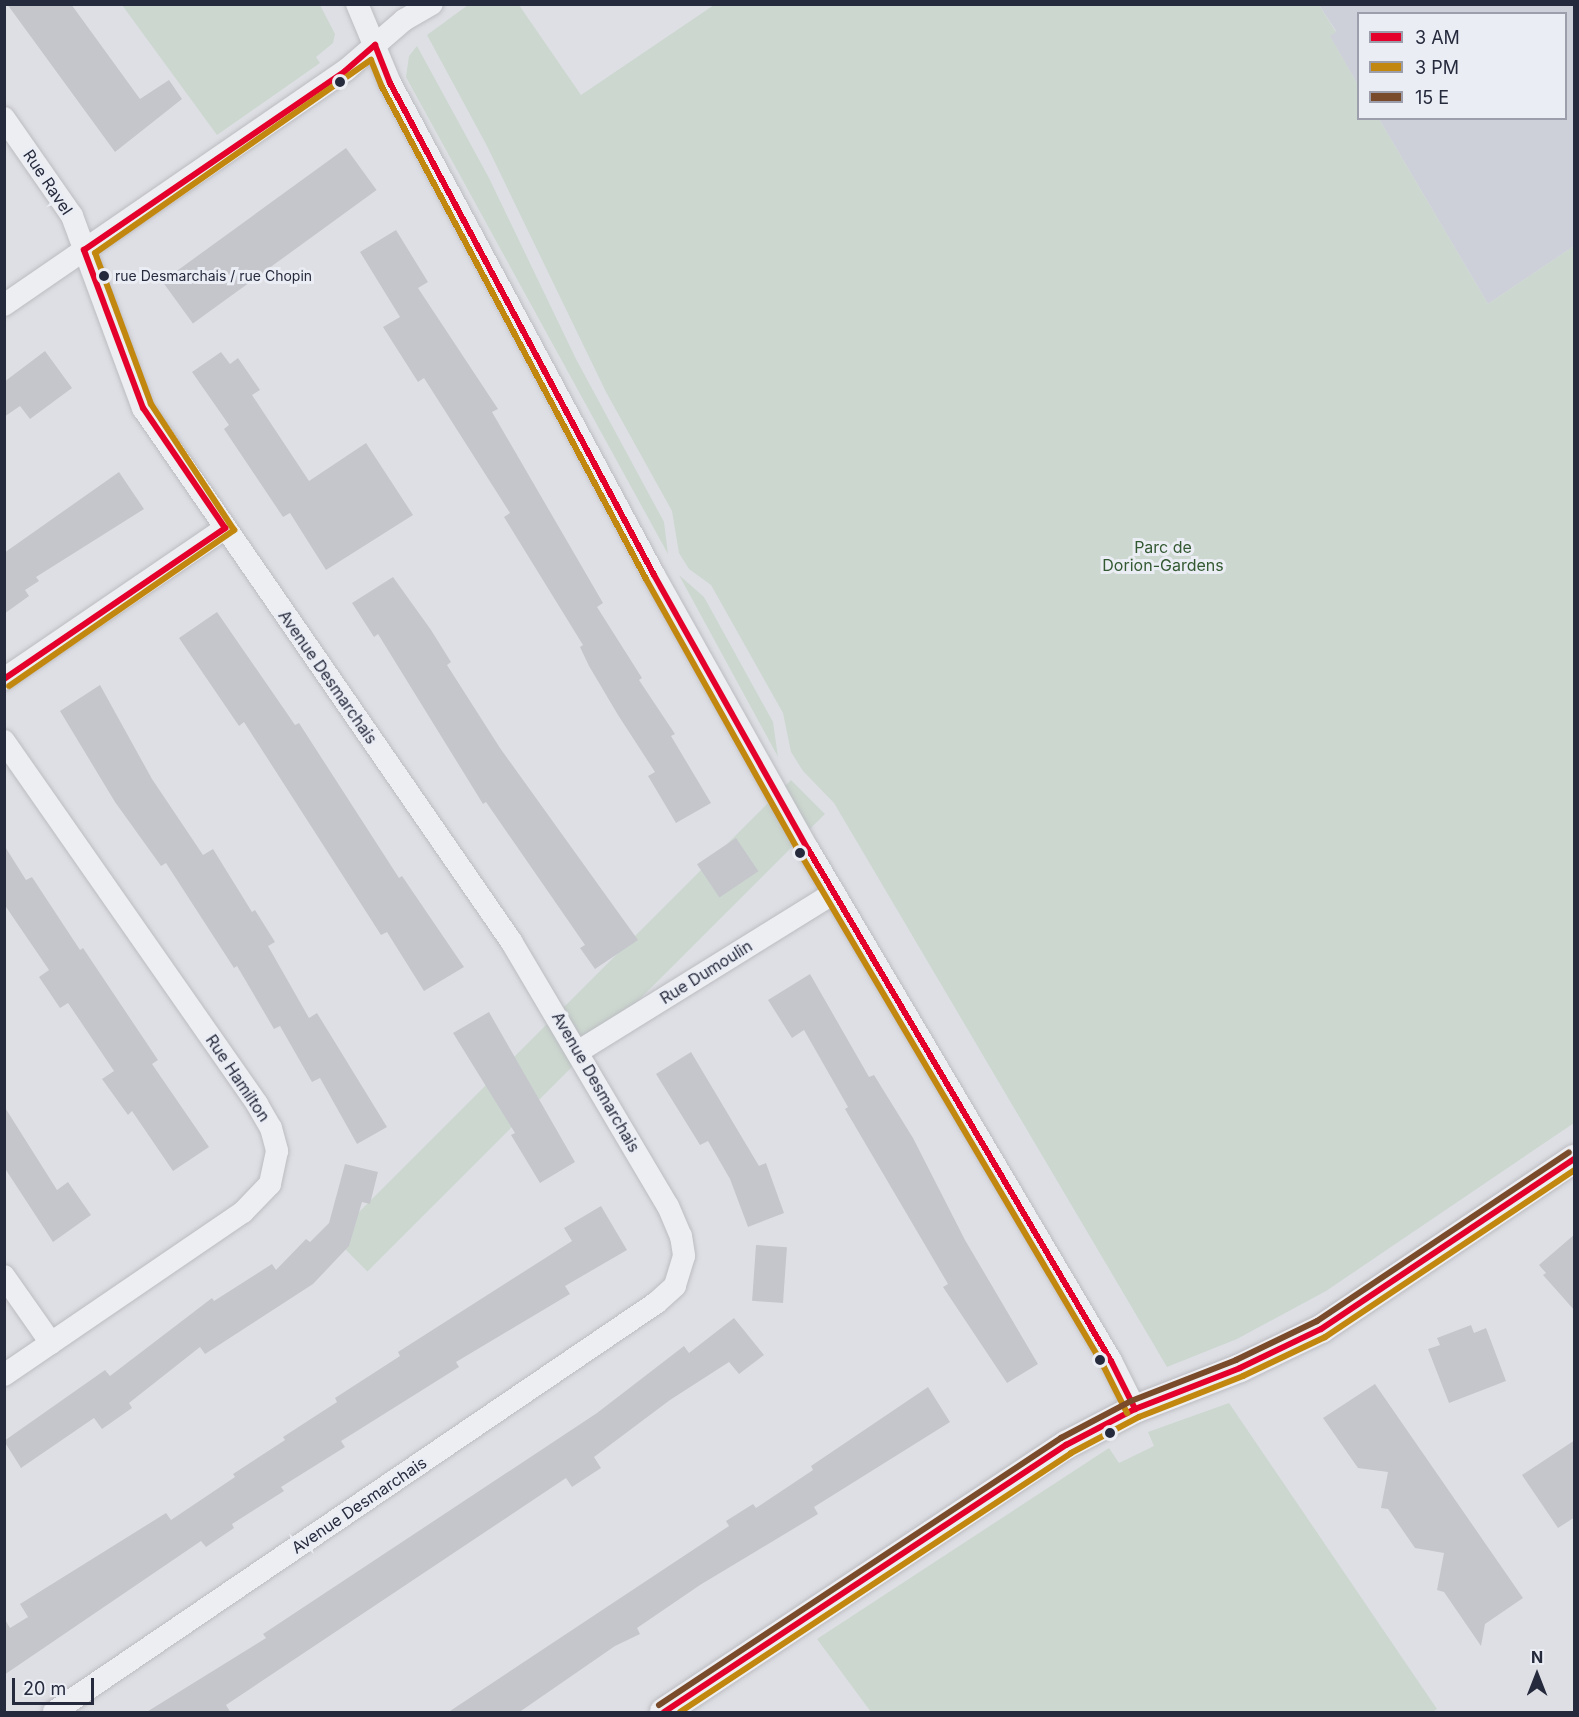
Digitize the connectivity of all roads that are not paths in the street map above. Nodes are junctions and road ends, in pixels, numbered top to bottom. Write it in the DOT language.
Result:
graph roads {
  1 [pos="357,4"];
  2 [pos="432,4"];
  3 [pos="375,45"];
  4 [pos="4,118"];
  5 [pos="84,250"];
  6 [pos="4,305"];
  7 [pos="225,528"];
  8 [pos="4,679"];
  9 [pos="4,741"];
  10 [pos="834,893"];
  11 [pos="579,1051"];
  12 [pos="1575,1160"];
  13 [pos="4,1276"];
  14 [pos="51,1343"];
  15 [pos="4,1375"];
  16 [pos="1135,1409"];
  17 [pos="54,1713"];
  18 [pos="664,1713"];
  1 -- 3 [label="street"];
  2 -- 3 [label="street"];
  3 -- 5 [label="street"];
  3 -- 10 [label="street"];
  4 -- 5 [label="street, Rue Ravel"];
  5 -- 6 [label="street"];
  5 -- 7 [label="street, Avenue Desmarchais"];
  7 -- 8 [label="street"];
  7 -- 11 [label="street, Avenue Desmarchais"];
  9 -- 14 [label="street, Rue Hamilton"];
  10 -- 11 [label="street, Rue Dumoulin"];
  10 -- 16 [label="street"];
  11 -- 17 [label="street, Avenue Desmarchais"];
  12 -- 16 [label="street"];
  13 -- 14 [label="street"];
  14 -- 15 [label="street, Rue Hamilton"];
  16 -- 18 [label="street"];
}
